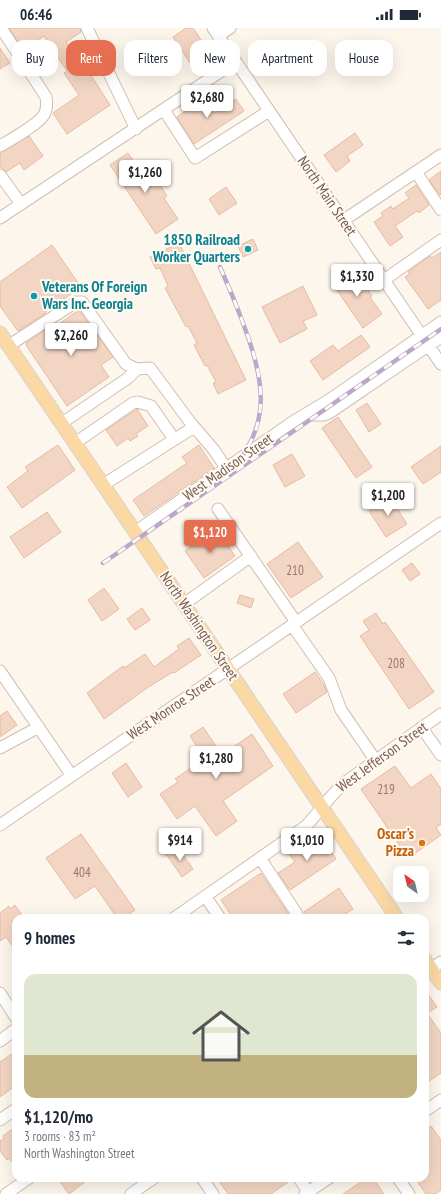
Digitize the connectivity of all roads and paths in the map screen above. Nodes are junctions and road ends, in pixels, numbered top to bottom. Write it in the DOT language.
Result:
graph roads {
  1 [pos="1,28"];
  2 [pos="87,28"];
  3 [pos="230,28"];
  4 [pos="216,32"];
  5 [pos="240,69"];
  6 [pos="214,76"];
  7 [pos="164,110"];
  8 [pos="269,111"];
  9 [pos="136,129"];
  10 [pos="0,146"];
  11 [pos="441,155"];
  12 [pos="416,172"];
  13 [pos="0,175"];
  14 [pos="21,204"];
  15 [pos="441,210"];
  16 [pos="0,218"];
  17 [pos="344,220"];
  18 [pos="441,240"];
  19 [pos="384,280"];
  20 [pos="441,322"];
  21 [pos="0,333"];
  22 [pos="422,336"];
  23 [pos="441,337"];
  24 [pos="8,346"];
  25 [pos="428,346"];
  26 [pos="441,364"];
  27 [pos="137,369"];
  28 [pos="305,414"];
  29 [pos="62,423"];
  30 [pos="194,427"];
  31 [pos="174,439"];
  32 [pos="76,443"];
  33 [pos="226,468"];
  34 [pos="103,485"];
  35 [pos="218,509"];
  36 [pos="441,523"];
  37 [pos="136,532"];
  38 [pos="251,556"];
  39 [pos="184,604"];
  40 [pos="294,623"];
  41 [pos="228,669"];
  42 [pos="0,671"];
  43 [pos="441,714"];
  44 [pos="39,727"];
  45 [pos="422,728"];
  46 [pos="0,748"];
  47 [pos="441,755"];
  48 [pos="376,760"];
  49 [pos="72,776"];
  50 [pos="323,808"];
  51 [pos="0,825"];
  52 [pos="260,858"];
  53 [pos="205,896"];
  54 [pos="180,914"];
  55 [pos="217,914"];
  56 [pos="294,914"];
  57 [pos="392,914"];
  58 [pos="432,963"];
  59 [pos="441,983"];
  60 [pos="0,993"];
  61 [pos="12,1012"];
  62 [pos="12,1032"];
  63 [pos="0,1041"];
  64 [pos="441,1100"];
  65 [pos="429,1108"];
  66 [pos="12,1112"];
  67 [pos="0,1120"];
  68 [pos="23,1182"];
  69 [pos="148,1182"];
  70 [pos="205,1182"];
  71 [pos="300,1182"];
  72 [pos="323,1182"];
  73 [pos="401,1182"];
  74 [pos="307,1193"];
  75 [pos="6,1194"];
  76 [pos="131,1194"];
  77 [pos="213,1194"];
  78 [pos="410,1194"];
  1 -- 10 [label="street"];
  2 -- 9 [label="street"];
  3 -- 4 [label="street"];
  5 -- 8 [label="street, North Main Street"];
  6 -- 7 [label="street"];
  7 -- 8 [label="street"];
  7 -- 9 [label="street"];
  8 -- 17 [label="street, North Main Street"];
  9 -- 14 [label="street"];
  11 -- 12 [label="street"];
  12 -- 15 [label="street"];
  12 -- 17 [label="street"];
  13 -- 14 [label="street"];
  14 -- 16 [label="street"];
  17 -- 19 [label="street, North Main Street"];
  18 -- 19 [label="street"];
  19 -- 22 [label="street, North Main Street"];
  20 -- 22 [label="street, West Madison Street"];
  21 -- 24 [label="main road, North Washington Street"];
  22 -- 25 [label="street, North Main Street"];
  22 -- 28 [label="street, West Madison Street"];
  23 -- 25 [label="street"];
  24 -- 27 [label="street"];
  24 -- 29 [label="main road, North Washington Street"];
  25 -- 26 [label="street, North Main Street"];
  25 -- 28 [label="street"];
  27 -- 29 [label="street"];
  27 -- 30 [label="street"];
  28 -- 33 [label="street, West Madison Street"];
  29 -- 32 [label="main road, North Washington Street"];
  30 -- 31 [label="street"];
  30 -- 33 [label="street"];
  31 -- 32 [label="street"];
  31 -- 34 [label="street"];
  32 -- 34 [label="main road, North Washington Street"];
  33 -- 37 [label="street, West Madison Street"];
  34 -- 37 [label="main road, North Washington Street"];
  35 -- 38 [label="street"];
  36 -- 40 [label="street, West Monroe Street"];
  37 -- 39 [label="main road, North Washington Street"];
  38 -- 39 [label="street"];
  38 -- 40 [label="street"];
  39 -- 41 [label="main road, North Washington Street"];
  40 -- 41 [label="street, West Monroe Street"];
  40 -- 48 [label="street"];
  41 -- 49 [label="street, West Monroe Street"];
  41 -- 50 [label="main road, North Washington Street"];
  42 -- 44 [label="street"];
  43 -- 45 [label="street, West Jefferson Street"];
  44 -- 46 [label="street"];
  44 -- 49 [label="street"];
  45 -- 47 [label="street"];
  45 -- 48 [label="street, West Jefferson Street"];
  48 -- 50 [label="street, West Jefferson Street"];
  49 -- 51 [label="street, West Monroe Street"];
  50 -- 52 [label="street, West Jefferson Street"];
  50 -- 57 [label="main road, North Washington Street"];
  52 -- 53 [label="street, West Jefferson Street"];
  52 -- 56 [label="street"];
  53 -- 54 [label="street, West Jefferson Street"];
  53 -- 55 [label="street"];
  58 -- 59 [label="main road"];
  60 -- 61 [label="street"];
  62 -- 63 [label="street"];
  64 -- 65 [label="street"];
  66 -- 67 [label="street"];
  68 -- 75 [label="street"];
  69 -- 76 [label="street"];
  70 -- 77 [label="street"];
  71 -- 74 [label="street"];
  72 -- 74 [label="street"];
  73 -- 78 [label="street"];
}
